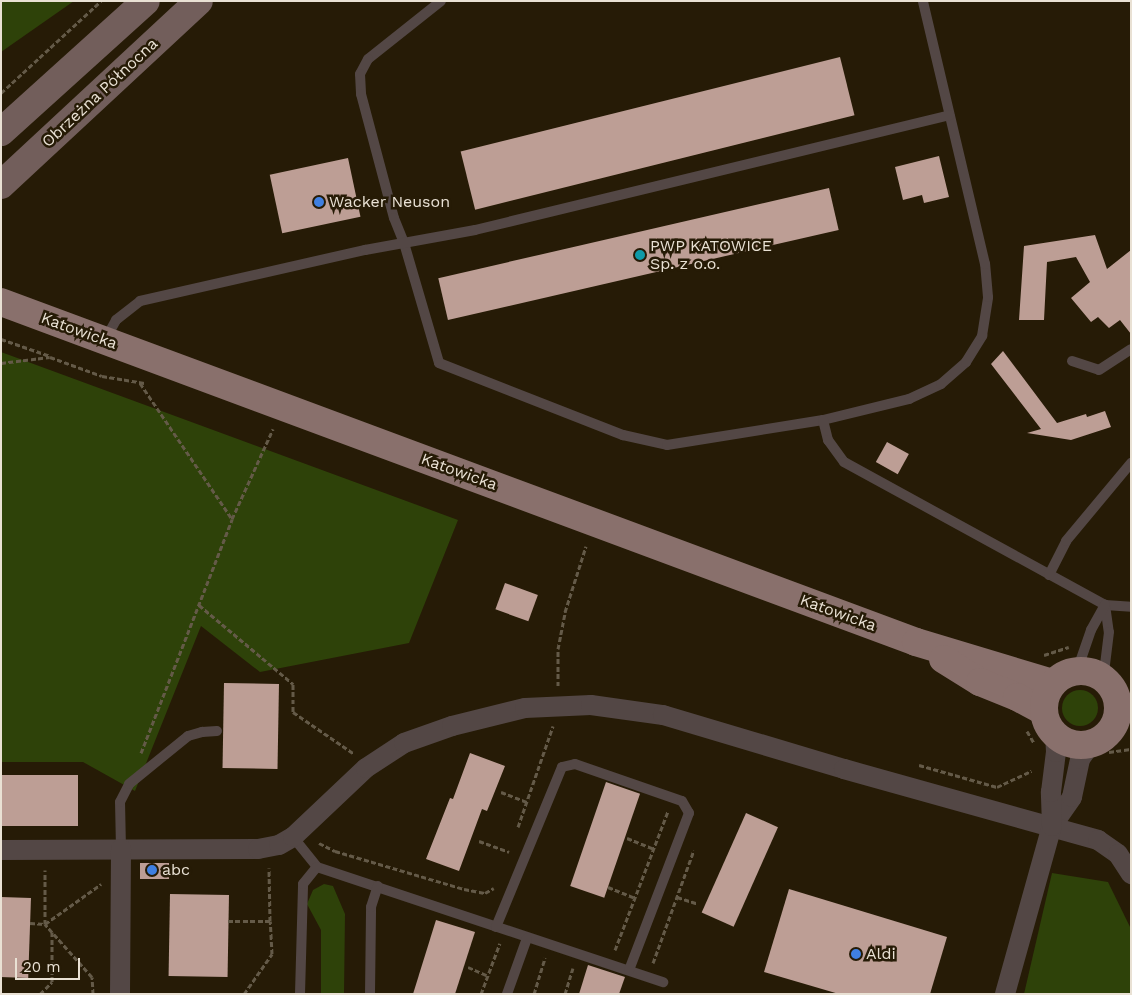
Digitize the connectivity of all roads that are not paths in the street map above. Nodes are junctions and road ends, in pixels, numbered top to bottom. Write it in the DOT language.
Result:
graph roads {
  1 [pos="146,1"];
  2 [pos="199,1"];
  3 [pos="451,1"];
  4 [pos="923,1"];
  5 [pos="440,3"];
  6 [pos="949,116"];
  7 [pos="1,132"];
  8 [pos="1,185"];
  9 [pos="404,242"];
  10 [pos="1,288"];
  11 [pos="1,302"];
  12 [pos="31,313"];
  13 [pos="104,341"];
  14 [pos="1131,349"];
  15 [pos="1072,360"];
  16 [pos="823,420"];
  17 [pos="1131,463"];
  18 [pos="1050,575"];
  19 [pos="1105,605"];
  20 [pos="1131,607"];
  21 [pos="916,642"];
  22 [pos="1063,677"];
  23 [pos="1119,696"];
  24 [pos="1034,718"];
  25 [pos="217,731"];
  26 [pos="1110,736"];
  27 [pos="1046,744"];
  28 [pos="1052,826"];
  29 [pos="293,837"];
  30 [pos="1,850"];
  31 [pos="121,858"];
  32 [pos="317,867"];
  33 [pos="1131,874"];
  34 [pos="378,886"];
  35 [pos="501,928"];
  36 [pos="527,938"];
  37 [pos="629,970"];
  38 [pos="662,982"];
  39 [pos="120,994"];
  40 [pos="300,994"];
  41 [pos="370,994"];
  42 [pos="507,994"];
  43 [pos="1005,994"];
  1 -- 7 [label="street"];
  2 -- 8 [label="street, Obrzeżna Północna"];
  3 -- 5 [label="lane"];
  4 -- 6 [label="lane"];
  5 -- 9 [label="lane"];
  6 -- 9 [label="lane"];
  6 -- 16 [label="lane"];
  9 -- 13 [label="lane"];
  9 -- 16 [label="lane"];
  10 -- 12 [label="street"];
  11 -- 12 [label="main road, Katowicka"];
  12 -- 13 [label="main road, Katowicka"];
  13 -- 21 [label="main road, Katowicka"];
  14 -- 15 [label="lane"];
  16 -- 18 [label="lane"];
  17 -- 18 [label="lane"];
  18 -- 19 [label="lane"];
  19 -- 20 [label="lane"];
  19 -- 22 [label="lane"];
  19 -- 23 [label="lane"];
  21 -- 22 [label="main road, Katowicka"];
  21 -- 24 [label="main road, Katowicka"];
  22 -- 23 [label="main road, Katowicka"];
  22 -- 24 [label="main road"];
  23 -- 26 [label="main road"];
  24 -- 27 [label="main road"];
  25 -- 31 [label="lane"];
  26 -- 27 [label="main road"];
  26 -- 28 [label="street"];
  27 -- 28 [label="street"];
  28 -- 29 [label="street"];
  28 -- 33 [label="street"];
  28 -- 43 [label="street"];
  29 -- 31 [label="street"];
  29 -- 32 [label="lane"];
  30 -- 31 [label="street"];
  31 -- 39 [label="street"];
  32 -- 34 [label="lane"];
  32 -- 40 [label="lane"];
  34 -- 35 [label="lane"];
  34 -- 41 [label="lane"];
  35 -- 36 [label="lane"];
  35 -- 37 [label="lane"];
  36 -- 37 [label="lane"];
  36 -- 42 [label="lane"];
  37 -- 38 [label="lane"];
}
